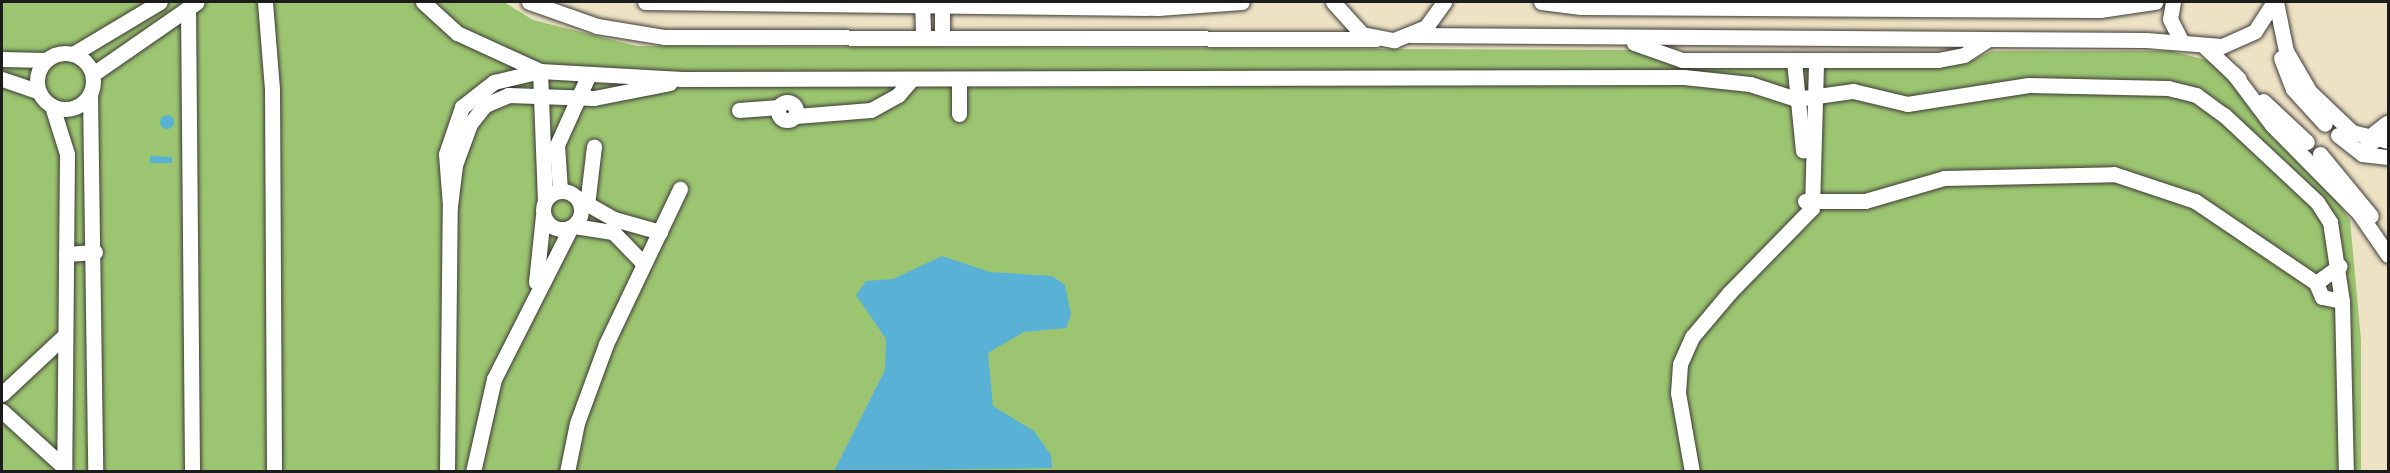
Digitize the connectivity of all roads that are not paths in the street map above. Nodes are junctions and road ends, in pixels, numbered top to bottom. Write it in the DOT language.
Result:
graph roads {
  1 [pos="160,2"];
  2 [pos="265,2"];
  3 [pos="423,2"];
  4 [pos="529,2"];
  5 [pos="645,2"];
  6 [pos="922,2"];
  7 [pos="942,2"];
  8 [pos="1242,2"];
  9 [pos="1333,2"];
  10 [pos="1443,2"];
  11 [pos="1541,2"];
  12 [pos="2154,2"];
  13 [pos="2173,2"];
  14 [pos="2275,2"];
  15 [pos="192,5"];
  16 [pos="1845,5"];
  17 [pos="1893,5"];
  18 [pos="2279,28"];
  19 [pos="923,34"];
  20 [pos="942,34"];
  21 [pos="1412,35"];
  22 [pos="1376,39"];
  23 [pos="1626,40"];
  24 [pos="1987,40"];
  25 [pos="2181,41"];
  26 [pos="2204,46"];
  27 [pos="73,54"];
  28 [pos="2,59"];
  29 [pos="46,60"];
  30 [pos="1794,61"];
  31 [pos="1816,61"];
  32 [pos="540,71"];
  33 [pos="2233,73"];
  34 [pos="93,74"];
  35 [pos="589,74"];
  36 [pos="2,79"];
  37 [pos="682,80"];
  38 [pos="911,80"];
  39 [pos="959,80"];
  40 [pos="39,92"];
  41 [pos="90,94"];
  42 [pos="541,97"];
  43 [pos="578,98"];
  44 [pos="1816,98"];
  45 [pos="1796,99"];
  46 [pos="52,106"];
  47 [pos="739,110"];
  48 [pos="959,114"];
  49 [pos="2325,124"];
  50 [pos="2388,126"];
  51 [pos="2338,135"];
  52 [pos="2379,140"];
  53 [pos="2307,142"];
  54 [pos="594,146"];
  55 [pos="2320,154"];
  56 [pos="2388,157"];
  57 [pos="680,189"];
  58 [pos="560,191"];
  59 [pos="582,202"];
  60 [pos="1809,205"];
  61 [pos="450,206"];
  62 [pos="544,208"];
  63 [pos="95,218"];
  64 [pos="66,220"];
  65 [pos="572,227"];
  66 [pos="660,232"];
  67 [pos="95,252"];
  68 [pos="66,254"];
  69 [pos="2388,255"];
  70 [pos="643,263"];
  71 [pos="2339,266"];
  72 [pos="2316,283"];
  73 [pos="536,291"];
  74 [pos="2342,301"];
  75 [pos="66,335"];
  76 [pos="2,394"];
  77 [pos="2,411"];
  78 [pos="64,469"];
  79 [pos="94,471"];
  80 [pos="192,471"];
  81 [pos="274,471"];
  82 [pos="447,471"];
  83 [pos="473,471"];
  84 [pos="567,471"];
  85 [pos="1692,471"];
  86 [pos="2346,471"];
  1 -- 27 [label="street"];
  2 -- 81 [label="street"];
  3 -- 32 [label="street"];
  4 -- 19 [label="street"];
  5 -- 6 [label="street"];
  6 -- 7 [label="street"];
  6 -- 19 [label="street"];
  7 -- 8 [label="street"];
  7 -- 20 [label="street"];
  9 -- 22 [label="street"];
  10 -- 21 [label="street"];
  11 -- 16 [label="street"];
  12 -- 17 [label="street"];
  13 -- 25 [label="street"];
  14 -- 18 [label="street"];
  14 -- 26 [label="street"];
  15 -- 34 [label="street"];
  15 -- 80 [label="street"];
  16 -- 17 [label="street"];
  18 -- 49 [label="street"];
  18 -- 52 [label="street"];
  19 -- 20 [label="street"];
  20 -- 22 [label="street"];
  21 -- 22 [label="street"];
  21 -- 23 [label="street"];
  23 -- 24 [label="street"];
  23 -- 30 [label="street"];
  24 -- 25 [label="street"];
  24 -- 31 [label="street"];
  25 -- 26 [label="street"];
  26 -- 33 [label="street"];
  27 -- 29 [label="street"];
  27 -- 34 [label="street"];
  28 -- 29 [label="street"];
  29 -- 40 [label="street"];
  30 -- 31 [label="street"];
  30 -- 45 [label="street"];
  31 -- 44 [label="street"];
  32 -- 35 [label="street"];
  32 -- 42 [label="street"];
  32 -- 61 [label="street"];
  33 -- 53 [label="street"];
  33 -- 69 [label="street"];
  34 -- 41 [label="street"];
  35 -- 37 [label="street"];
  35 -- 43 [label="street"];
  36 -- 40 [label="street"];
  37 -- 38 [label="street"];
  37 -- 43 [label="street"];
  38 -- 39 [label="street"];
  38 -- 47 [label="street"];
  39 -- 45 [label="street"];
  39 -- 48 [label="street"];
  40 -- 46 [label="street"];
  41 -- 46 [label="street"];
  41 -- 63 [label="street"];
  42 -- 43 [label="street"];
  42 -- 61 [label="street"];
  42 -- 62 [label="street"];
  43 -- 58 [label="street"];
  44 -- 45 [label="street"];
  44 -- 60 [label="street"];
  44 -- 71 [label="street"];
  45 -- 60 [label="street"];
  46 -- 64 [label="street"];
  50 -- 52 [label="highway"];
  51 -- 56 [label="street"];
  54 -- 59 [label="street"];
  55 -- 69 [label="street"];
  57 -- 66 [label="street"];
  58 -- 59 [label="street"];
  58 -- 62 [label="street"];
  59 -- 65 [label="street"];
  59 -- 66 [label="street"];
  60 -- 72 [label="street"];
  60 -- 85 [label="street"];
  61 -- 82 [label="street"];
  62 -- 65 [label="street"];
  62 -- 73 [label="street"];
  63 -- 64 [label="street"];
  63 -- 67 [label="street"];
  64 -- 68 [label="street"];
  65 -- 70 [label="street"];
  65 -- 73 [label="street"];
  66 -- 70 [label="street"];
  67 -- 68 [label="street"];
  67 -- 79 [label="street"];
  68 -- 75 [label="street"];
  70 -- 84 [label="street"];
  71 -- 72 [label="street"];
  71 -- 74 [label="street"];
  72 -- 74 [label="street"];
  73 -- 83 [label="street"];
  74 -- 86 [label="street"];
  75 -- 76 [label="street"];
  75 -- 78 [label="street"];
  77 -- 78 [label="street"];
}
